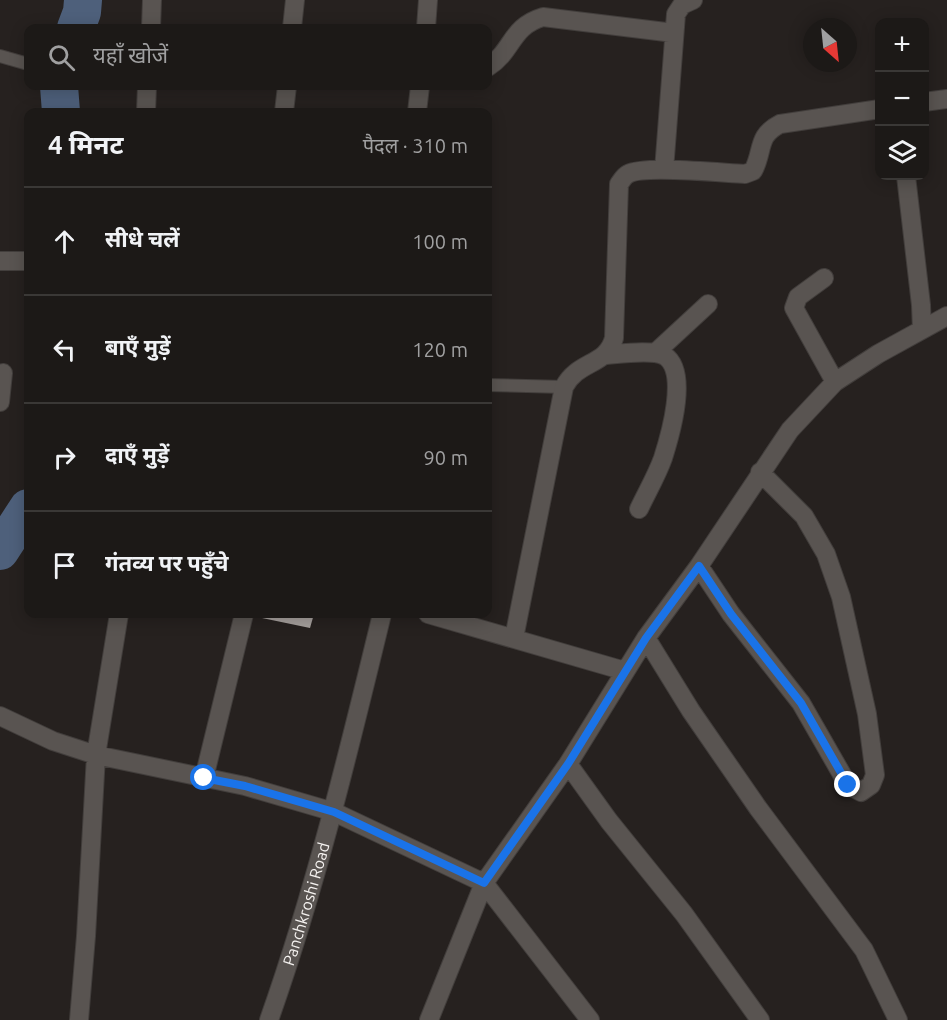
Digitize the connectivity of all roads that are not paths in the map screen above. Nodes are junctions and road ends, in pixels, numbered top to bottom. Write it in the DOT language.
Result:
graph roads {
  1 [pos="152,0"];
  2 [pos="295,0"];
  3 [pos="428,0"];
  4 [pos="693,0"];
  5 [pos="151,24"];
  6 [pos="292,24"];
  7 [pos="426,24"];
  8 [pos="674,33"];
  9 [pos="0,56"];
  10 [pos="24,63"];
  11 [pos="492,64"];
  12 [pos="147,90"];
  13 [pos="286,90"];
  14 [pos="420,90"];
  15 [pos="947,99"];
  16 [pos="929,101"];
  17 [pos="146,108"];
  18 [pos="284,108"];
  19 [pos="417,108"];
  20 [pos="875,110"];
  21 [pos="664,170"];
  22 [pos="906,180"];
  23 [pos="0,261"];
  24 [pos="24,261"];
  25 [pos="824,278"];
  26 [pos="708,304"];
  27 [pos="947,316"];
  28 [pos="922,330"];
  29 [pos="656,353"];
  30 [pos="605,355"];
  31 [pos="3,373"];
  32 [pos="835,382"];
  33 [pos="492,385"];
  34 [pos="564,387"];
  35 [pos="0,402"];
  36 [pos="760,472"];
  37 [pos="639,509"];
  38 [pos="699,566"];
  39 [pos="118,618"];
  40 [pos="243,618"];
  41 [pos="381,618"];
  42 [pos="442,618"];
  43 [pos="514,638"];
  44 [pos="646,638"];
  45 [pos="625,671"];
  46 [pos="0,716"];
  47 [pos="96,755"];
  48 [pos="568,764"];
  49 [pos="204,778"];
  50 [pos="334,812"];
  51 [pos="484,883"];
  52 [pos="433,1018"];
  53 [pos="79,1020"];
  54 [pos="269,1020"];
  55 [pos="590,1020"];
  56 [pos="760,1020"];
  57 [pos="898,1020"];
  1 -- 5 [label="street"];
  2 -- 6 [label="street"];
  3 -- 7 [label="street"];
  4 -- 8 [label="street"];
  8 -- 11 [label="street"];
  8 -- 21 [label="street"];
  9 -- 10 [label="lane"];
  12 -- 17 [label="street"];
  13 -- 18 [label="street"];
  14 -- 19 [label="street"];
  15 -- 16 [label="street"];
  20 -- 21 [label="street"];
  21 -- 30 [label="street"];
  22 -- 28 [label="street"];
  23 -- 24 [label="street"];
  25 -- 32 [label="street"];
  26 -- 29 [label="street"];
  27 -- 28 [label="street"];
  28 -- 32 [label="street"];
  29 -- 30 [label="street"];
  29 -- 37 [label="street"];
  30 -- 34 [label="street"];
  31 -- 35 [label="street"];
  32 -- 36 [label="street"];
  33 -- 34 [label="lane"];
  34 -- 43 [label="street"];
  36 -- 38 [label="street"];
  36 -- 38 [label="street"];
  38 -- 44 [label="street"];
  39 -- 47 [label="street"];
  40 -- 49 [label="street"];
  41 -- 50 [label="street, Panchkroshi Road"];
  42 -- 43 [label="street"];
  43 -- 45 [label="street"];
  44 -- 45 [label="street"];
  44 -- 57 [label="street"];
  45 -- 48 [label="street"];
  46 -- 47 [label="street"];
  47 -- 49 [label="street"];
  47 -- 53 [label="street"];
  48 -- 51 [label="street"];
  48 -- 56 [label="street"];
  49 -- 50 [label="street"];
  50 -- 51 [label="street"];
  50 -- 54 [label="street, Panchkroshi Road"];
  51 -- 52 [label="street"];
  51 -- 55 [label="street"];
}
